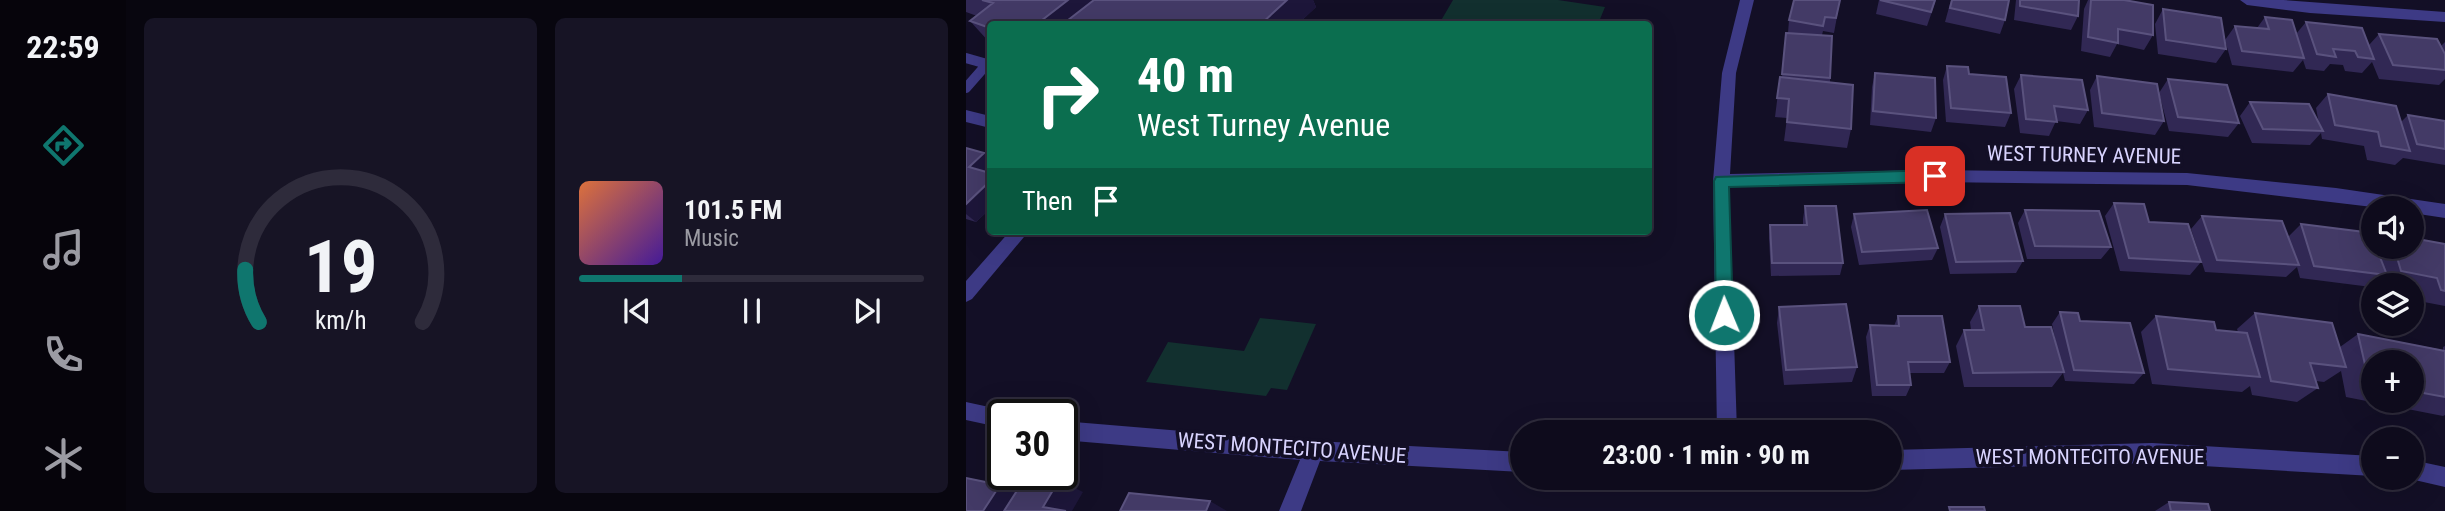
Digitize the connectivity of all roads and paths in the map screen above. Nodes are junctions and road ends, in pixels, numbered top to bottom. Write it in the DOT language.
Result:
graph roads {
  1 [pos="1746,0"];
  2 [pos="2247,0"];
  3 [pos="2310,4"];
  4 [pos="2445,17"];
  5 [pos="966,58"];
  6 [pos="966,88"];
  7 [pos="966,116"];
  8 [pos="987,120"];
  9 [pos="1721,181"];
  10 [pos="2445,211"];
  11 [pos="1017,235"];
  12 [pos="966,294"];
  13 [pos="966,411"];
  14 [pos="987,416"];
  15 [pos="1727,420"];
  16 [pos="1078,431"];
  17 [pos="1314,450"];
  18 [pos="1902,460"];
  19 [pos="1510,461"];
  20 [pos="2361,465"];
  21 [pos="2424,473"];
  22 [pos="2445,477"];
  23 [pos="1290,511"];
  1 -- 9 [label="street"];
  2 -- 3 [label="street"];
  3 -- 4 [label="street"];
  5 -- 6 [label="lane"];
  7 -- 8 [label="street"];
  9 -- 10 [label="street, WEST TURNEY AVENUE"];
  9 -- 15 [label="street"];
  11 -- 12 [label="street"];
  13 -- 14 [label="street"];
  16 -- 17 [label="street, WEST MONTECITO AVENUE"];
  17 -- 19 [label="street, WEST MONTECITO AVENUE"];
  17 -- 23 [label="street"];
  18 -- 20 [label="street, WEST MONTECITO AVENUE"];
  21 -- 22 [label="street"];
}
